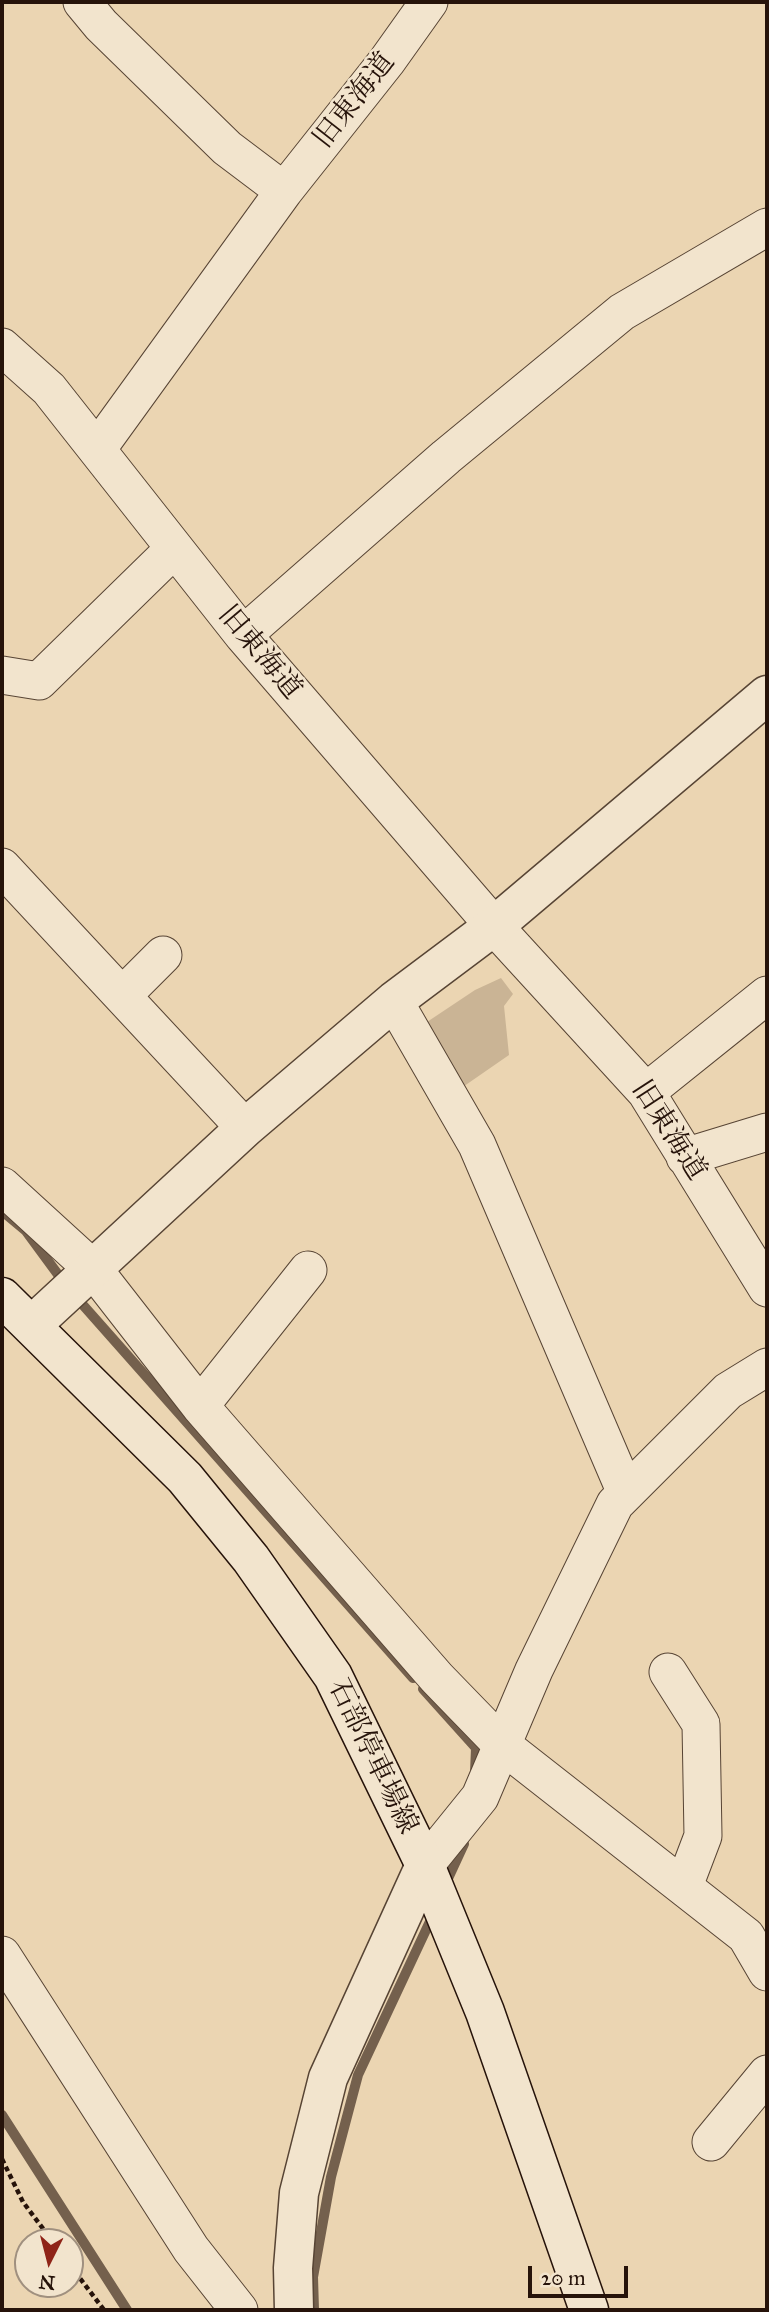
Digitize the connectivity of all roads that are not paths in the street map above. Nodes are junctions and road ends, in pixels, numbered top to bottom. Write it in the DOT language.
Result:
graph roads {
  1 [pos="82,2"];
  2 [pos="429,2"];
  3 [pos="284,191"];
  4 [pos="767,226"];
  5 [pos="2,347"];
  6 [pos="98,448"];
  7 [pos="173,550"];
  8 [pos="243,635"];
  9 [pos="2,675"];
  10 [pos="767,695"];
  11 [pos="2,867"];
  12 [pos="495,926"];
  13 [pos="163,955"];
  14 [pos="767,995"];
  15 [pos="122,996"];
  16 [pos="394,1001"];
  17 [pos="646,1091"];
  18 [pos="245,1128"];
  19 [pos="767,1132"];
  20 [pos="685,1157"];
  21 [pos="2,1186"];
  22 [pos="94,1270"];
  23 [pos="308,1270"];
  24 [pos="767,1288"];
  25 [pos="2,1297"];
  26 [pos="32,1325"];
  27 [pos="767,1367"];
  28 [pos="200,1406"];
  29 [pos="626,1493"];
  30 [pos="668,1672"];
  31 [pos="501,1744"];
  32 [pos="425,1865"];
  33 [pos="684,1886"];
  34 [pos="2,1955"];
  35 [pos="767,1972"];
  36 [pos="767,2074"];
  37 [pos="711,2142"];
  38 [pos="239,2310"];
  39 [pos="294,2310"];
  40 [pos="589,2310"];
  1 -- 3 [label="street"];
  2 -- 3 [label="street, 旧東海道"];
  3 -- 6 [label="street, 旧東海道"];
  4 -- 8 [label="street"];
  5 -- 6 [label="street"];
  6 -- 7 [label="street, 旧東海道"];
  7 -- 8 [label="street, 旧東海道"];
  7 -- 9 [label="street"];
  8 -- 12 [label="street, 旧東海道"];
  10 -- 12 [label="street"];
  11 -- 15 [label="street"];
  12 -- 16 [label="street"];
  12 -- 17 [label="street, 旧東海道"];
  13 -- 15 [label="street"];
  14 -- 17 [label="street"];
  15 -- 18 [label="street"];
  16 -- 18 [label="street"];
  16 -- 29 [label="street"];
  17 -- 20 [label="street, 旧東海道"];
  18 -- 22 [label="street"];
  19 -- 20 [label="street"];
  20 -- 24 [label="street, 旧東海道"];
  21 -- 22 [label="street"];
  22 -- 26 [label="street"];
  22 -- 28 [label="street"];
  23 -- 28 [label="street"];
  25 -- 26 [label="street, 石部停車場線"];
  26 -- 32 [label="street, 石部停車場線"];
  27 -- 29 [label="street"];
  28 -- 31 [label="street"];
  29 -- 31 [label="street"];
  30 -- 33 [label="street"];
  31 -- 32 [label="street"];
  31 -- 33 [label="street"];
  32 -- 39 [label="street"];
  32 -- 40 [label="street, 石部停車場線"];
  33 -- 35 [label="street"];
  34 -- 38 [label="street"];
  36 -- 37 [label="street"];
}
